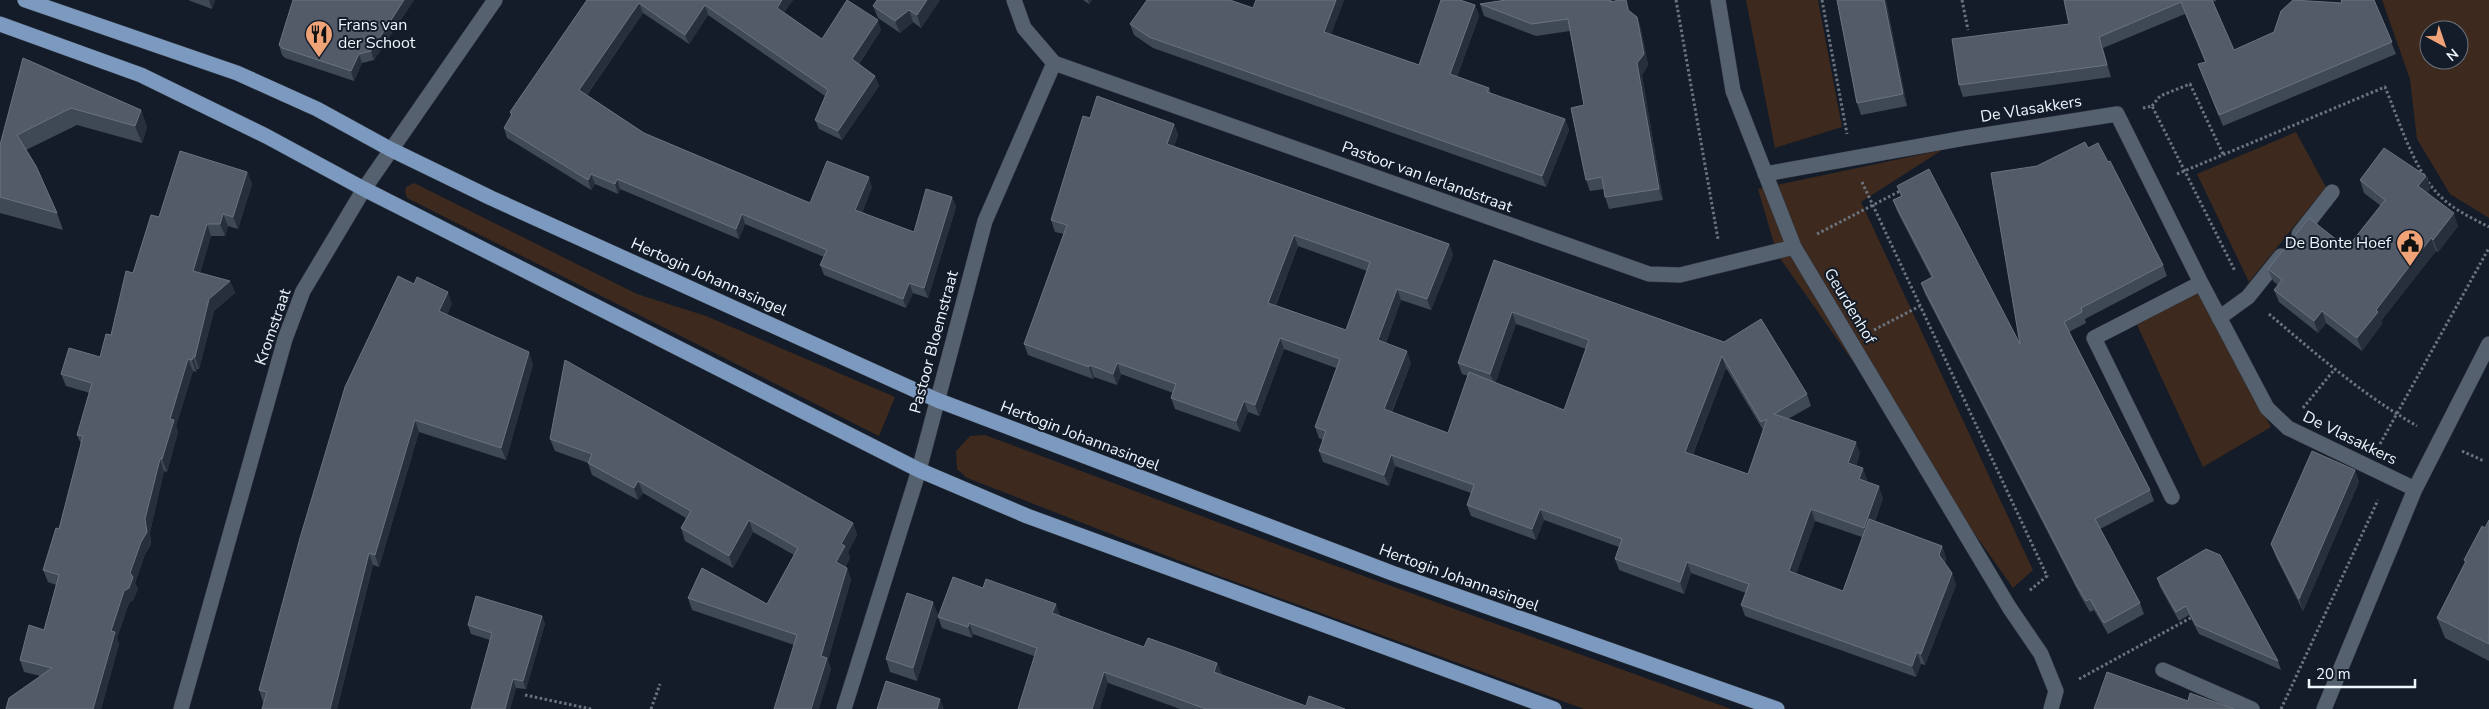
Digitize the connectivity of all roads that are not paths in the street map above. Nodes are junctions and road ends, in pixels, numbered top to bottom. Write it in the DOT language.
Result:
graph roads {
  1 [pos="25,0"];
  2 [pos="495,0"];
  3 [pos="1014,0"];
  4 [pos="1718,0"];
  5 [pos="0,24"];
  6 [pos="1054,62"];
  7 [pos="390,150"];
  8 [pos="1765,174"];
  9 [pos="364,189"];
  10 [pos="2332,192"];
  11 [pos="1794,246"];
  12 [pos="2201,283"];
  13 [pos="2220,318"];
  14 [pos="2489,344"];
  15 [pos="937,400"];
  16 [pos="919,470"];
  17 [pos="2415,489"];
  18 [pos="2172,497"];
  19 [pos="2163,670"];
  20 [pos="181,709"];
  21 [pos="844,709"];
  22 [pos="1554,709"];
  23 [pos="1777,709"];
  24 [pos="2051,709"];
  25 [pos="2252,709"];
  26 [pos="2324,709"];
  1 -- 7 [label="main road, Hertogin Johannasingel"];
  2 -- 7 [label="street, Kromstraat"];
  3 -- 6 [label="street"];
  4 -- 8 [label="street, Geurdenhof"];
  5 -- 9 [label="main road"];
  6 -- 11 [label="street, Pastoor van Ierlandstraat"];
  6 -- 15 [label="street, Pastoor Bloemstraat"];
  7 -- 9 [label="street, Kromstraat"];
  7 -- 15 [label="main road, Hertogin Johannasingel"];
  8 -- 11 [label="street, Geurdenhof"];
  8 -- 12 [label="street, De Vlasakkers"];
  9 -- 16 [label="main road"];
  9 -- 20 [label="street, Kromstraat"];
  10 -- 13 [label="street"];
  11 -- 24 [label="street, Geurdenhof"];
  12 -- 13 [label="street, De Vlasakkers"];
  12 -- 18 [label="street"];
  13 -- 17 [label="street, De Vlasakkers"];
  14 -- 17 [label="street"];
  15 -- 16 [label="street, Pastoor Bloemstraat"];
  15 -- 23 [label="main road, Hertogin Johannasingel"];
  16 -- 21 [label="street, Pastoor Bloemstraat"];
  16 -- 22 [label="main road"];
  17 -- 26 [label="street"];
  19 -- 25 [label="street"];
}
